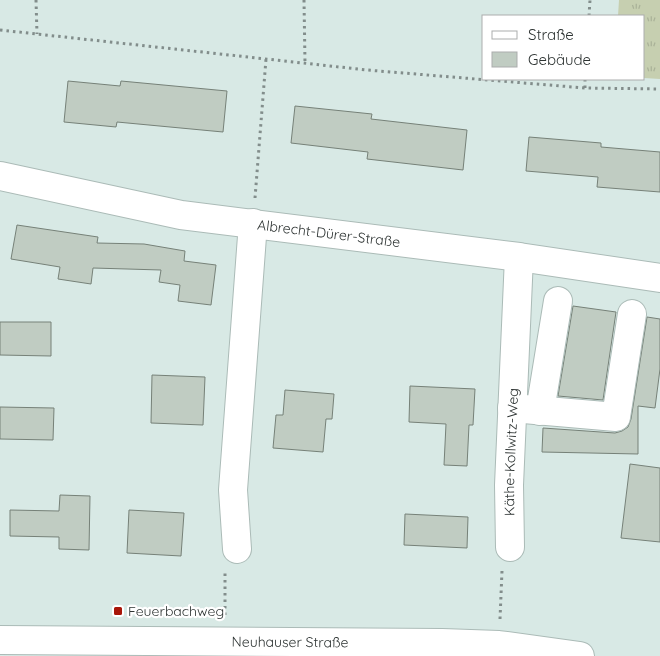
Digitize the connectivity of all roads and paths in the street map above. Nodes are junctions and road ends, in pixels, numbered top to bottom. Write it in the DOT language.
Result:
graph roads {
  1 [pos="36,0"];
  2 [pos="304,0"];
  3 [pos="590,0"];
  4 [pos="589,15"];
  5 [pos="0,30"];
  6 [pos="37,34"];
  7 [pos="266,59"];
  8 [pos="305,63"];
  9 [pos="482,79"];
  10 [pos="495,80"];
  11 [pos="585,80"];
  12 [pos="585,88"];
  13 [pos="660,89"];
  14 [pos="0,176"];
  15 [pos="253,223"];
  16 [pos="520,256"];
  17 [pos="660,278"];
  18 [pos="558,301"];
  19 [pos="632,314"];
  20 [pos="512,408"];
  21 [pos="540,411"];
  22 [pos="510,547"];
  23 [pos="237,549"];
  24 [pos="0,640"];
  25 [pos="225,642"];
  26 [pos="499,645"];
  27 [pos="580,656"];
  1 -- 6 [label="path"];
  2 -- 8 [label="path"];
  3 -- 4 [label="path"];
  5 -- 6 [label="path"];
  6 -- 7 [label="path"];
  7 -- 8 [label="path"];
  7 -- 15 [label="path"];
  8 -- 9 [label="path"];
  10 -- 12 [label="path"];
  11 -- 12 [label="path"];
  12 -- 13 [label="path"];
  14 -- 15 [label="street, Albrecht-Dürer-Straße"];
  15 -- 16 [label="street, Albrecht-Dürer-Straße"];
  15 -- 23 [label="street"];
  16 -- 17 [label="street, Albrecht-Dürer-Straße"];
  16 -- 20 [label="street, Käthe-Kollwitz-Weg"];
  18 -- 21 [label="street"];
  19 -- 21 [label="street"];
  20 -- 21 [label="street"];
  20 -- 22 [label="street, Käthe-Kollwitz-Weg"];
  22 -- 26 [label="path"];
  23 -- 25 [label="path"];
  24 -- 25 [label="street, Neuhauser Straße"];
  25 -- 26 [label="street, Neuhauser Straße"];
  26 -- 27 [label="street, Neuhauser Straße"];
}
